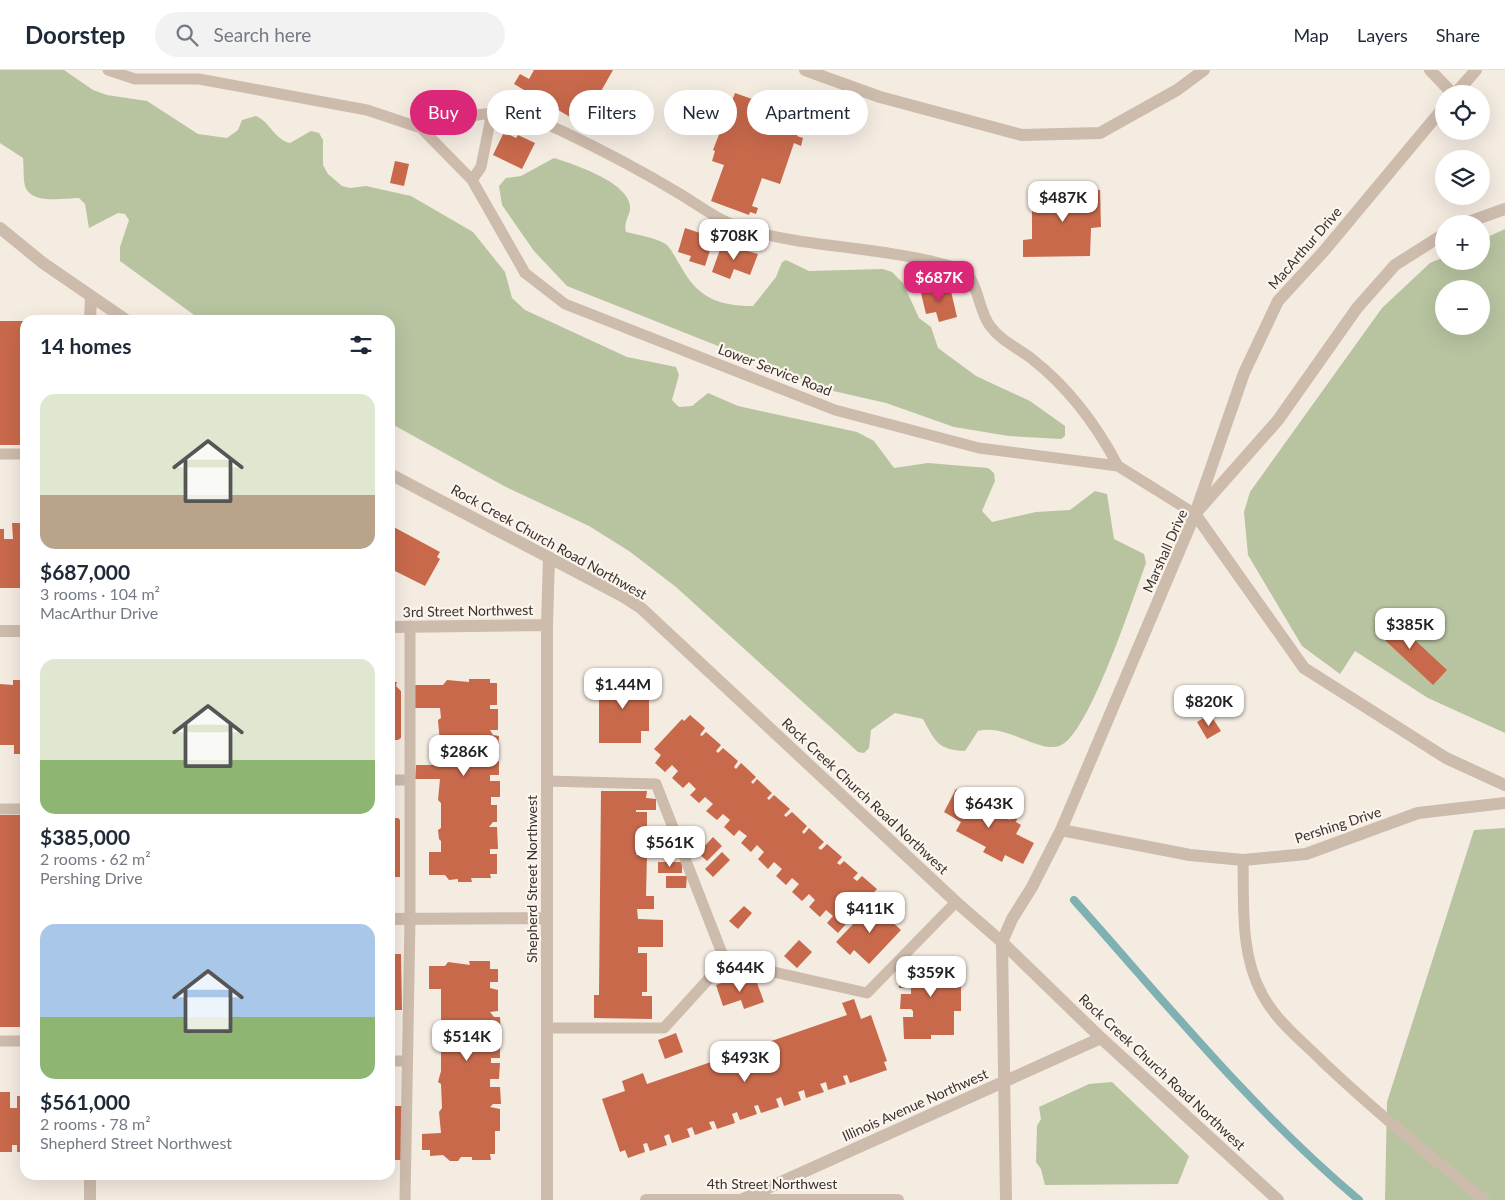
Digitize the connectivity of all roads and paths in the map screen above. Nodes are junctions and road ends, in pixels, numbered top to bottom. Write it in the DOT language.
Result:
graph roads {
  1 [pos="108,70"];
  2 [pos="805,70"];
  3 [pos="1204,70"];
  4 [pos="1430,70"];
  5 [pos="1476,70"];
  6 [pos="200,74"];
  7 [pos="1445,85"];
  8 [pos="1462,85"];
  9 [pos="1435,118"];
  10 [pos="410,124"];
  11 [pos="559,130"];
  12 [pos="428,135"];
  13 [pos="487,135"];
  14 [pos="472,180"];
  15 [pos="1505,209"];
  16 [pos="1488,215"];
  17 [pos="0,228"];
  18 [pos="1435,240"];
  19 [pos="90,296"];
  20 [pos="90,315"];
  21 [pos="118,315"];
  22 [pos="0,454"];
  23 [pos="20,454"];
  24 [pos="1118,466"];
  25 [pos="395,477"];
  26 [pos="1195,514"];
  27 [pos="549,557"];
  28 [pos="547,625"];
  29 [pos="395,626"];
  30 [pos="410,626"];
  31 [pos="0,631"];
  32 [pos="20,631"];
  33 [pos="395,780"];
  34 [pos="410,780"];
  35 [pos="547,781"];
  36 [pos="1505,785"];
  37 [pos="1505,803"];
  38 [pos="20,808"];
  39 [pos="0,809"];
  40 [pos="1062,830"];
  41 [pos="1243,860"];
  42 [pos="956,902"];
  43 [pos="410,918"];
  44 [pos="546,918"];
  45 [pos="395,919"];
  46 [pos="1002,942"];
  47 [pos="725,961"];
  48 [pos="547,1028"];
  49 [pos="1101,1038"];
  50 [pos="0,1040"];
  51 [pos="20,1041"];
  52 [pos="395,1061"];
  53 [pos="407,1061"];
  54 [pos="1004,1082"];
  55 [pos="90,1180"];
  56 [pos="743,1199"];
  57 [pos="90,1200"];
  58 [pos="405,1200"];
  59 [pos="547,1200"];
  60 [pos="646,1200"];
  61 [pos="898,1200"];
  62 [pos="1006,1200"];
  63 [pos="1278,1200"];
  64 [pos="1485,1200"];
  1 -- 6 [label="lane"];
  2 -- 3 [label="street"];
  4 -- 7 [label="street"];
  5 -- 8 [label="street"];
  6 -- 10 [label="lane"];
  9 -- 26 [label="street, MacArthur Drive"];
  11 -- 24 [label="lane"];
  12 -- 14 [label="lane, Lower Service Road"];
  13 -- 14 [label="lane"];
  14 -- 24 [label="lane, Lower Service Road"];
  15 -- 16 [label="street"];
  17 -- 19 [label="street"];
  18 -- 26 [label="street, Marshall Drive"];
  19 -- 20 [label="street"];
  19 -- 21 [label="street"];
  22 -- 23 [label="lane"];
  24 -- 26 [label="lane, Lower Service Road"];
  25 -- 27 [label="street, Rock Creek Church Road Northwest"];
  26 -- 36 [label="street"];
  26 -- 40 [label="street, Marshall Drive"];
  27 -- 28 [label="street, Shepherd Street Northwest"];
  27 -- 42 [label="street, Rock Creek Church Road Northwest"];
  28 -- 30 [label="street, 3rd Street Northwest"];
  28 -- 35 [label="street, Shepherd Street Northwest"];
  29 -- 30 [label="street, 3rd Street Northwest"];
  30 -- 34 [label="lane"];
  31 -- 32 [label="street"];
  33 -- 34 [label="lane"];
  34 -- 43 [label="lane"];
  35 -- 44 [label="street, Shepherd Street Northwest"];
  35 -- 47 [label="lane"];
  37 -- 41 [label="street, Pershing Drive"];
  38 -- 39 [label="lane"];
  40 -- 41 [label="street, Pershing Drive"];
  40 -- 46 [label="street, Marshall Drive"];
  41 -- 64 [label="lane"];
  42 -- 46 [label="street, Rock Creek Church Road Northwest"];
  42 -- 47 [label="lane"];
  43 -- 44 [label="street"];
  43 -- 45 [label="street"];
  43 -- 53 [label="lane"];
  44 -- 48 [label="street, Shepherd Street Northwest"];
  46 -- 49 [label="street, Rock Creek Church Road Northwest"];
  46 -- 54 [label="street"];
  47 -- 48 [label="lane"];
  48 -- 59 [label="street, Shepherd Street Northwest"];
  49 -- 54 [label="street, Illinois Avenue Northwest"];
  49 -- 63 [label="street, Rock Creek Church Road Northwest"];
  50 -- 51 [label="lane"];
  52 -- 53 [label="lane"];
  53 -- 58 [label="lane"];
  54 -- 56 [label="street, Illinois Avenue Northwest"];
  54 -- 62 [label="street"];
  55 -- 57 [label="street"];
  56 -- 60 [label="street, 4th Street Northwest"];
  56 -- 61 [label="street, 4th Street Northwest"];
}
